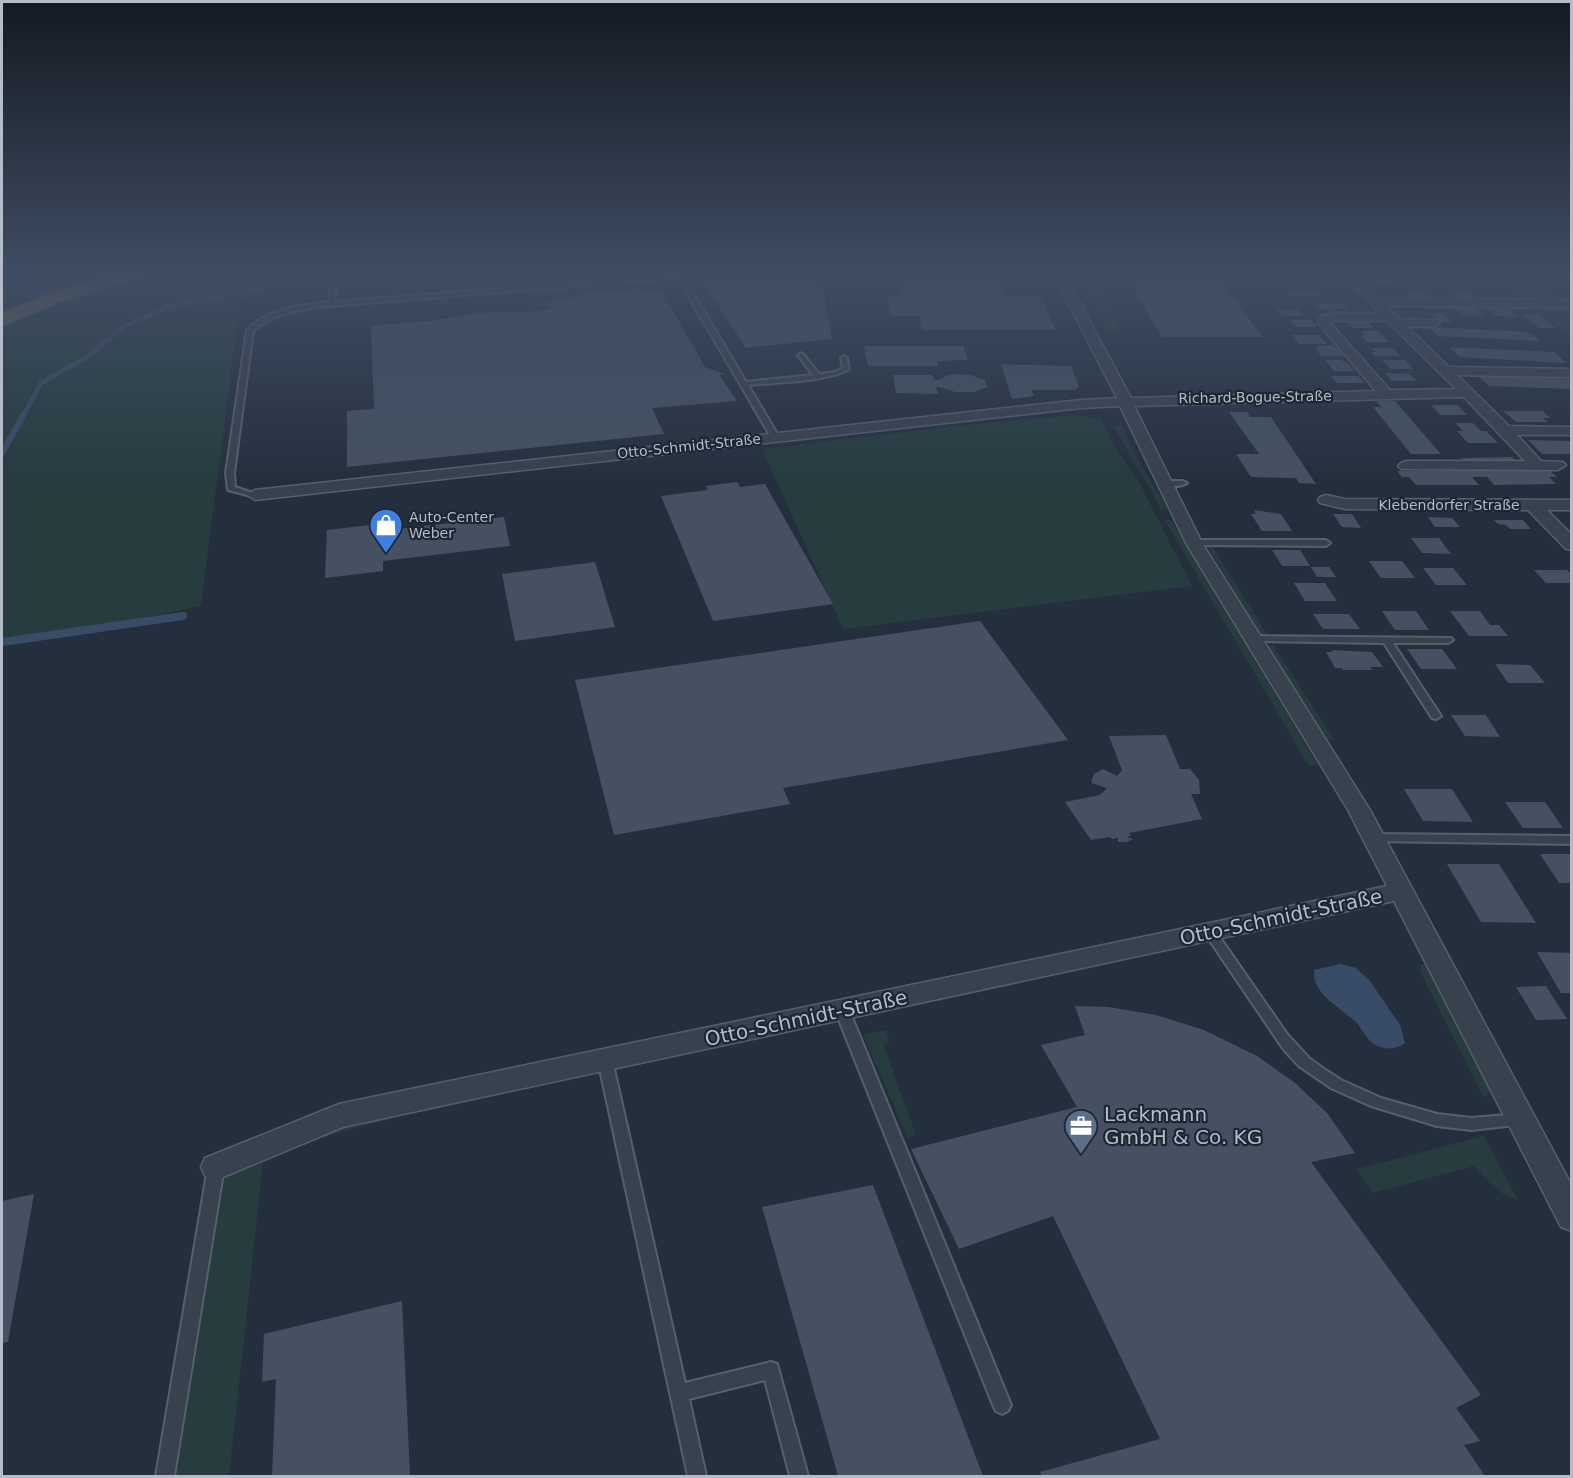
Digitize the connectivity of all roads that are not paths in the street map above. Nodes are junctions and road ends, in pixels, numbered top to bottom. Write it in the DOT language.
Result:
graph roads {
  1 [pos="248,342"];
  2 [pos="718,342"];
  3 [pos="1096,342"];
  4 [pos="1341,342"];
  5 [pos="1415,342"];
  6 [pos="801,355"];
  7 [pos="844,357"];
  8 [pos="1445,371"];
  9 [pos="1572,373"];
  10 [pos="818,377"];
  11 [pos="743,384"];
  12 [pos="1465,393"];
  13 [pos="1386,394"];
  14 [pos="1125,402"];
  15 [pos="1505,430"];
  16 [pos="1571,431"];
  17 [pos="773,433"];
  18 [pos="1537,465"];
  19 [pos="1558,465"];
  20 [pos="1406,466"];
  21 [pos="1165,483"];
  22 [pos="1183,483"];
  23 [pos="255,495"];
  24 [pos="1326,500"];
  25 [pos="1533,505"];
  26 [pos="1572,505"];
  27 [pos="1194,543"];
  28 [pos="1326,543"];
  29 [pos="1572,545"];
  30 [pos="1253,639"];
  31 [pos="1387,640"];
  32 [pos="1448,640"];
  33 [pos="1436,716"];
  34 [pos="1373,838"];
  35 [pos="1572,840"];
  36 [pos="1402,891"];
  37 [pos="1210,932"];
  38 [pos="842,1010"];
  39 [pos="605,1060"];
  40 [pos="1520,1119"];
  41 [pos="216,1167"];
  42 [pos="1572,1217"];
  43 [pos="679,1393"];
  44 [pos="1002,1406"];
  45 [pos="165,1476"];
  46 [pos="697,1476"];
  47 [pos="799,1476"];
  1 -- 23 [label="lane"];
  2 -- 11 [label="lane"];
  3 -- 14 [label="street, Otto-Schmidt-Straße"];
  4 -- 13 [label="street"];
  5 -- 8 [label="street"];
  6 -- 10 [label="lane"];
  7 -- 10 [label="lane"];
  8 -- 9 [label="street"];
  8 -- 12 [label="street"];
  10 -- 11 [label="lane"];
  11 -- 17 [label="lane"];
  12 -- 13 [label="street, Richard-Bogue-Straße"];
  12 -- 15 [label="street"];
  13 -- 14 [label="street, Richard-Bogue-Straße"];
  14 -- 17 [label="street, Otto-Schmidt-Straße"];
  14 -- 21 [label="street, Otto-Schmidt-Straße"];
  15 -- 16 [label="street"];
  15 -- 18 [label="street"];
  17 -- 23 [label="street, Otto-Schmidt-Straße"];
  18 -- 19 [label="street"];
  18 -- 20 [label="street"];
  21 -- 22 [label="lane"];
  21 -- 27 [label="street, Otto-Schmidt-Straße"];
  24 -- 25 [label="street, Klebendorfer Straße"];
  25 -- 26 [label="street, Klebendorfer Straße"];
  25 -- 29 [label="street"];
  27 -- 28 [label="lane"];
  27 -- 30 [label="street, Otto-Schmidt-Straße"];
  30 -- 31 [label="lane"];
  30 -- 34 [label="street, Otto-Schmidt-Straße"];
  31 -- 32 [label="lane"];
  31 -- 33 [label="lane"];
  34 -- 35 [label="lane"];
  34 -- 36 [label="street, Otto-Schmidt-Straße"];
  36 -- 37 [label="street, Otto-Schmidt-Straße"];
  36 -- 40 [label="street, Otto-Schmidt-Straße"];
  37 -- 38 [label="street, Otto-Schmidt-Straße"];
  37 -- 40 [label="lane"];
  38 -- 39 [label="street, Otto-Schmidt-Straße"];
  38 -- 44 [label="lane"];
  39 -- 41 [label="street, Otto-Schmidt-Straße"];
  39 -- 43 [label="lane"];
  40 -- 42 [label="street, Otto-Schmidt-Straße"];
  41 -- 45 [label="lane"];
  43 -- 46 [label="lane"];
  43 -- 47 [label="lane"];
}
